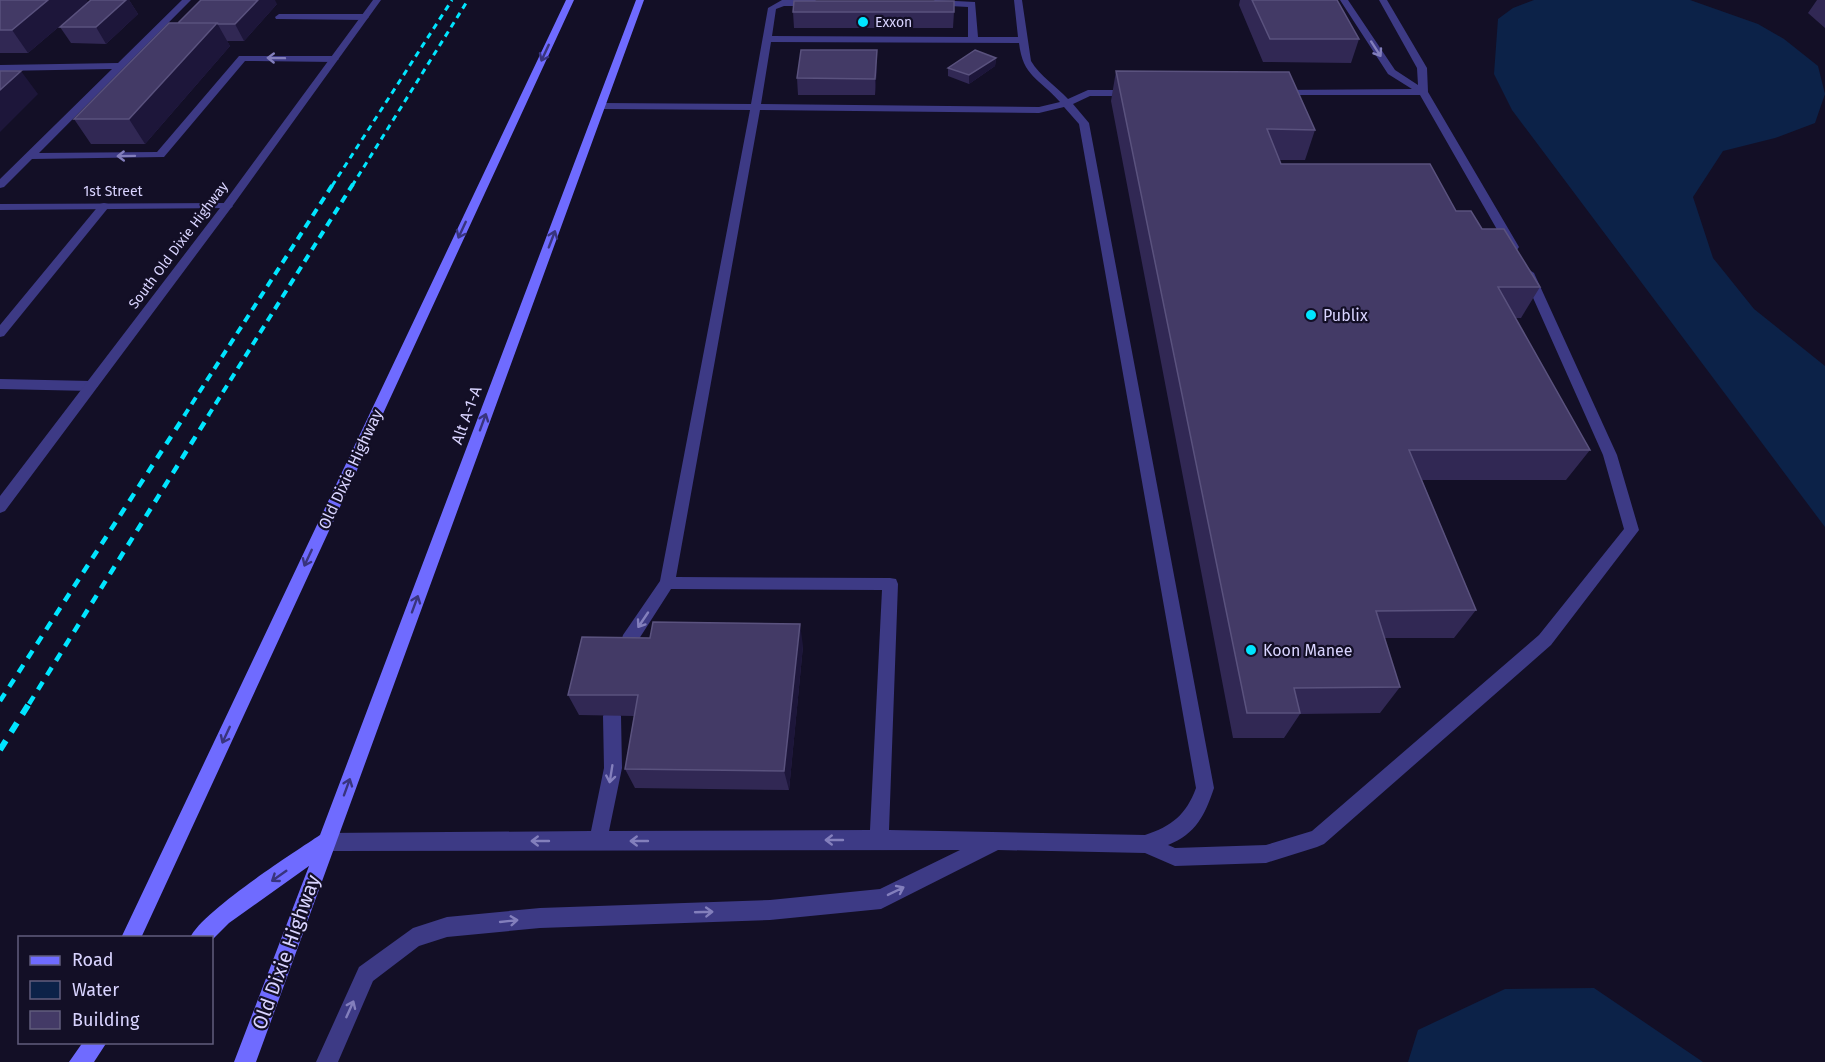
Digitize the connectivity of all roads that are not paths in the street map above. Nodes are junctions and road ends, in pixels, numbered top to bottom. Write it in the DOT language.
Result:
graph roads {
  1 [pos="187,0"];
  2 [pos="377,0"];
  3 [pos="570,0"];
  4 [pos="640,0"];
  5 [pos="1018,0"];
  6 [pos="1344,0"];
  7 [pos="1383,0"];
  8 [pos="829,3"];
  9 [pos="924,3"];
  10 [pos="279,17"];
  11 [pos="365,17"];
  12 [pos="767,39"];
  13 [pos="973,40"];
  14 [pos="1023,40"];
  15 [pos="334,59"];
  16 [pos="120,66"];
  17 [pos="0,68"];
  18 [pos="1423,92"];
  19 [pos="1143,93"];
  20 [pos="1273,93"];
  21 [pos="1067,103"];
  22 [pos="602,106"];
  23 [pos="754,108"];
  24 [pos="28,156"];
  25 [pos="0,185"];
  26 [pos="104,206"];
  27 [pos="227,206"];
  28 [pos="0,207"];
  29 [pos="0,333"];
  30 [pos="0,384"];
  31 [pos="91,386"];
  32 [pos="0,507"];
  33 [pos="667,583"];
  34 [pos="625,659"];
  35 [pos="612,716"];
  36 [pos="879,839"];
  37 [pos="598,841"];
  38 [pos="997,841"];
  39 [pos="326,842"];
  40 [pos="1146,844"];
  41 [pos="132,936"];
  42 [pos="202,936"];
  43 [pos="81,1044"];
  44 [pos="95,1044"];
  45 [pos="73,1062"];
  46 [pos="80,1062"];
  47 [pos="245,1062"];
  48 [pos="327,1062"];
  1 -- 16 [label="street"];
  2 -- 11 [label="street, South Old Dixie Highway"];
  3 -- 41 [label="main road, Old Dixie Highway, one-way"];
  4 -- 22 [label="main road, Alt A-1-A"];
  5 -- 14 [label="street"];
  6 -- 18 [label="street, one-way"];
  7 -- 18 [label="street"];
  8 -- 12 [label="street"];
  9 -- 13 [label="street"];
  10 -- 11 [label="street"];
  11 -- 15 [label="street, South Old Dixie Highway"];
  12 -- 13 [label="street"];
  12 -- 23 [label="street"];
  13 -- 14 [label="street"];
  14 -- 21 [label="street"];
  15 -- 24 [label="street, one-way"];
  15 -- 27 [label="street, South Old Dixie Highway"];
  16 -- 17 [label="street"];
  16 -- 24 [label="street"];
  18 -- 20 [label="street"];
  18 -- 40 [label="street"];
  19 -- 21 [label="street"];
  21 -- 23 [label="street"];
  21 -- 40 [label="street"];
  22 -- 23 [label="street"];
  39 -- 22 [label="main road, Alt A-1-A, one-way"];
  23 -- 33 [label="street"];
  24 -- 25 [label="street"];
  26 -- 27 [label="street, 1st Street"];
  26 -- 28 [label="street, 1st Street"];
  26 -- 29 [label="street"];
  27 -- 31 [label="street, South Old Dixie Highway"];
  30 -- 31 [label="street"];
  31 -- 32 [label="street, South Old Dixie Highway"];
  33 -- 34 [label="street, one-way"];
  33 -- 36 [label="street"];
  35 -- 37 [label="street, one-way"];
  36 -- 37 [label="street, one-way"];
  36 -- 38 [label="street"];
  37 -- 39 [label="street, one-way"];
  38 -- 40 [label="street"];
  48 -- 38 [label="street, one-way"];
  39 -- 42 [label="main road, one-way"];
  39 -- 47 [label="main road, Old Dixie Highway"];
  43 -- 45 [label="main road"];
  44 -- 46 [label="main road"];
}
